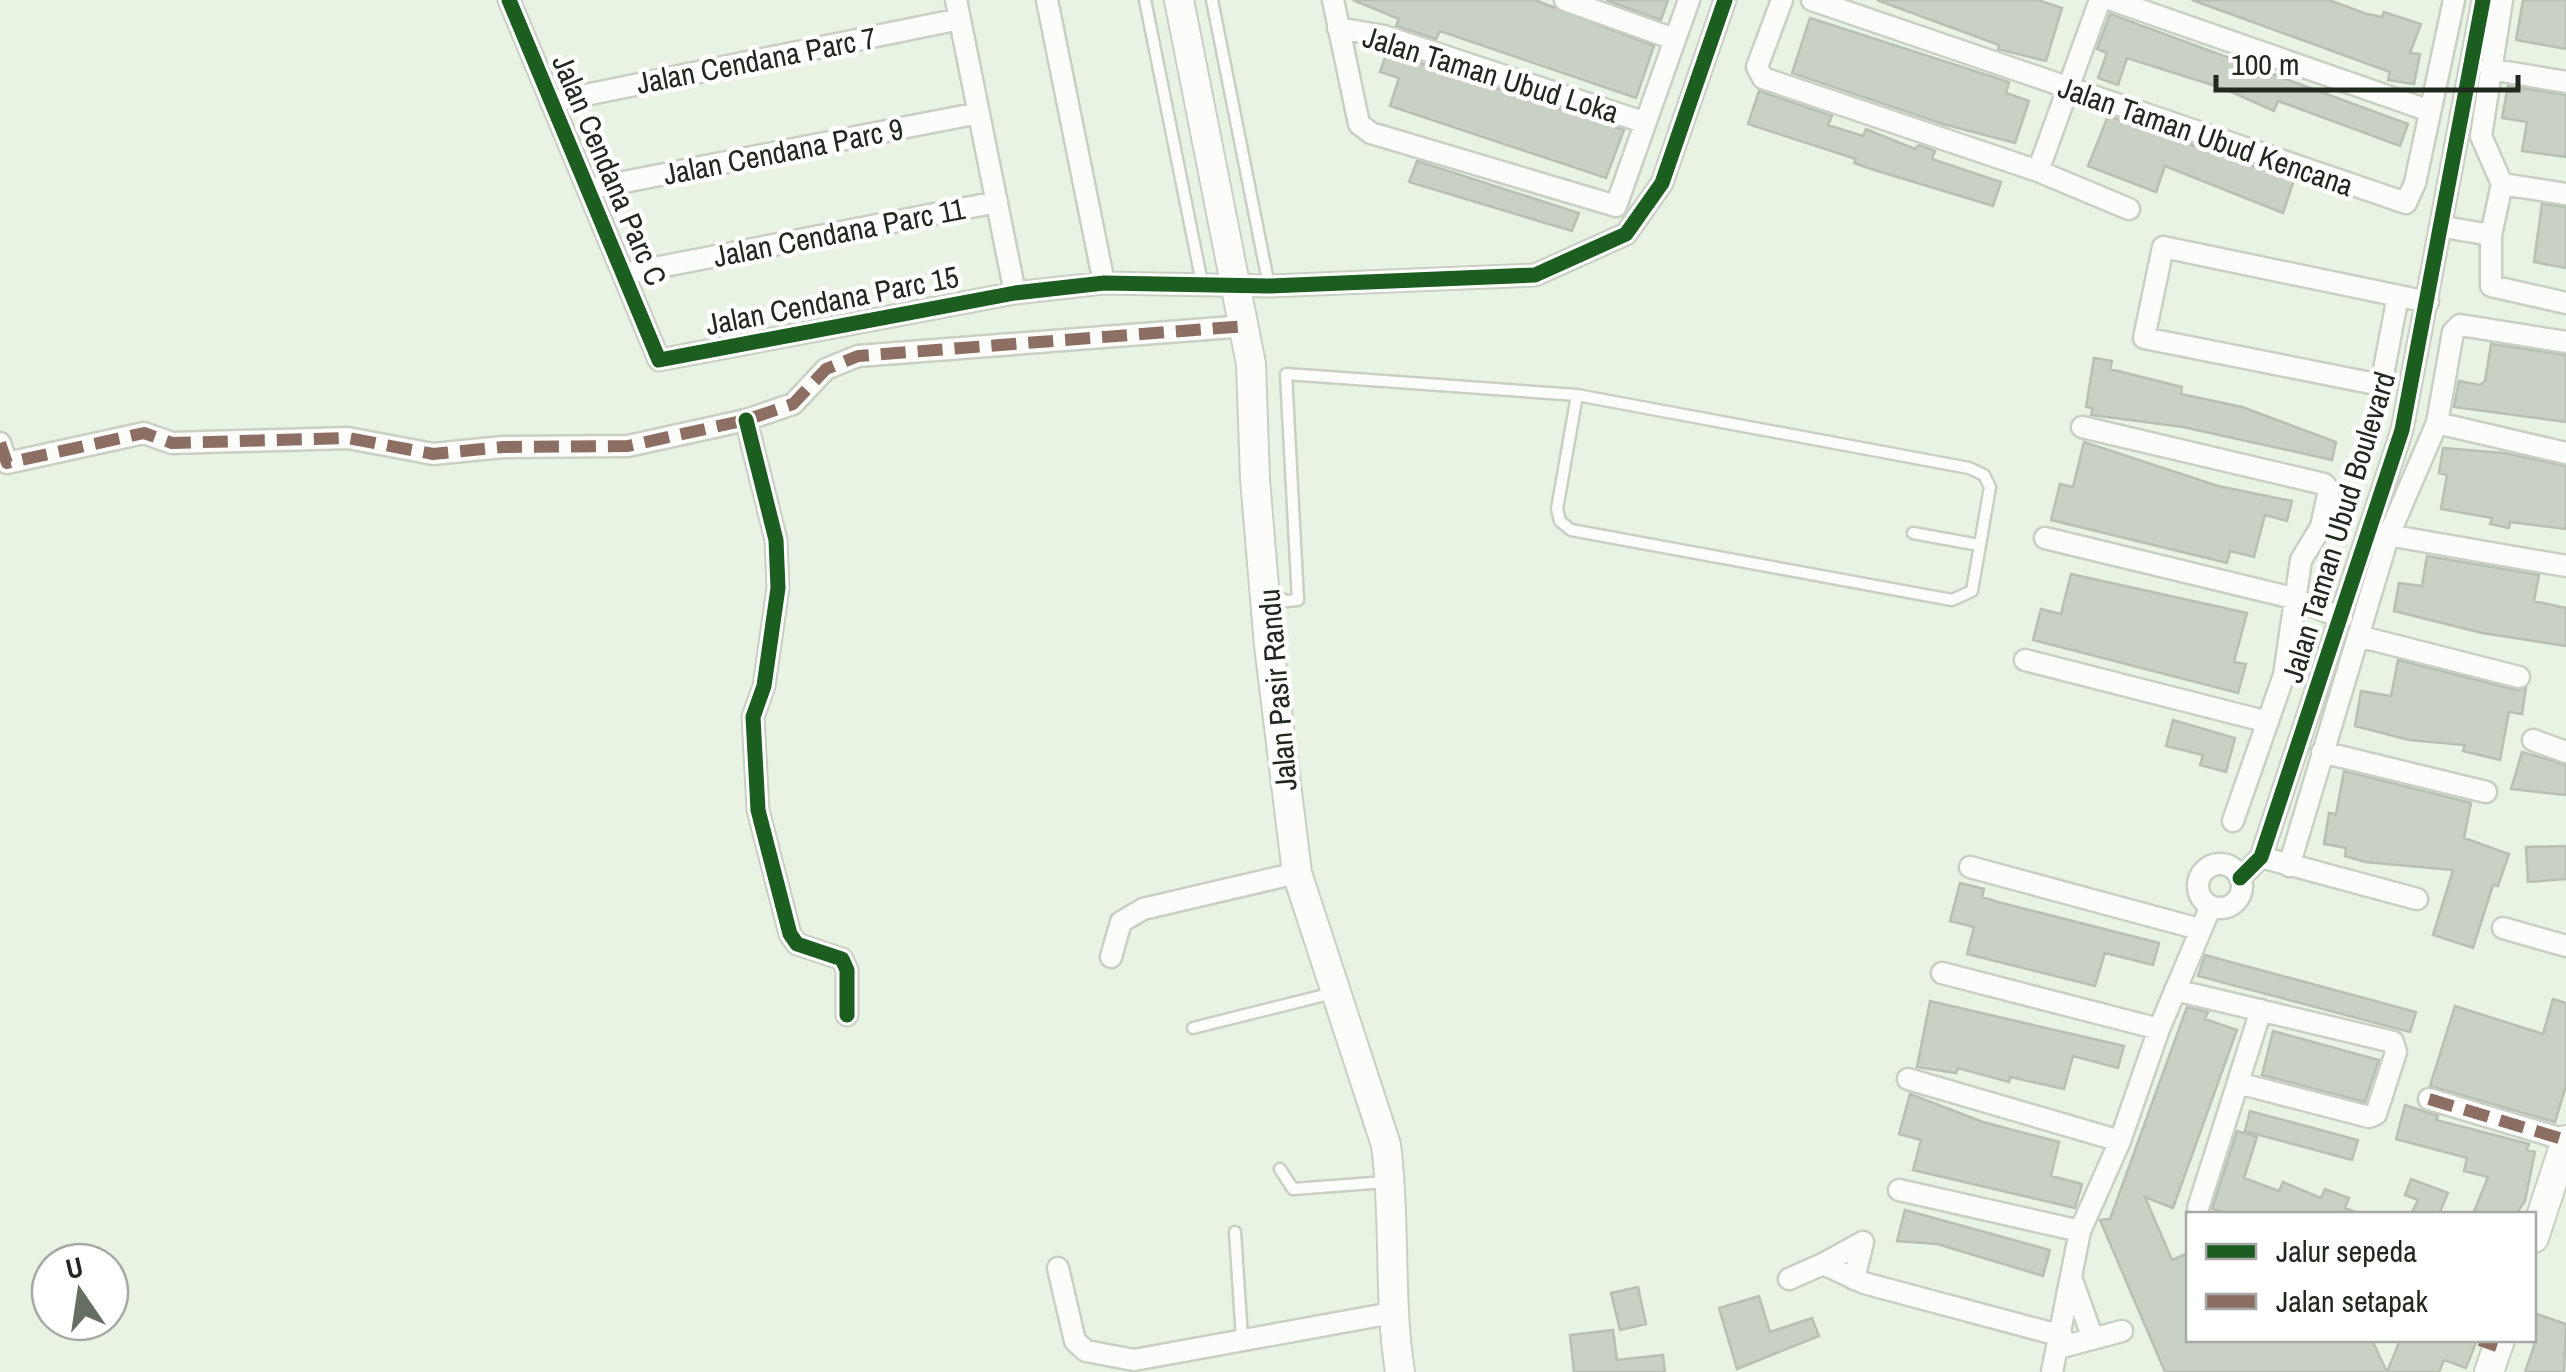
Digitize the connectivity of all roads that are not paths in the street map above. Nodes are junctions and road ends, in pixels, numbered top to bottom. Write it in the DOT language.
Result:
graph roads {
  1 [pos="509,0"];
  2 [pos="1047,0"];
  3 [pos="1145,0"];
  4 [pos="1179,0"];
  5 [pos="1212,0"];
  6 [pos="1333,0"];
  7 [pos="1565,0"];
  8 [pos="1688,0"];
  9 [pos="1725,0"];
  10 [pos="1782,0"];
  11 [pos="1812,0"];
  12 [pos="2100,0"];
  13 [pos="2112,0"];
  14 [pos="2483,0"];
  15 [pos="2502,0"];
  16 [pos="2448,2"];
  17 [pos="958,9"];
  18 [pos="1338,28"];
  19 [pos="1674,39"];
  20 [pos="2490,70"];
  21 [pos="2566,82"];
  22 [pos="2067,89"];
  23 [pos="552,102"];
  24 [pos="2430,110"];
  25 [pos="979,113"];
  26 [pos="1644,122"];
  27 [pos="2038,171"];
  28 [pos="2502,184"];
  29 [pos="588,189"];
  30 [pos="2566,194"];
  31 [pos="997,202"];
  32 [pos="2129,210"];
  33 [pos="2444,227"];
  34 [pos="2491,235"];
  35 [pos="623,274"];
  36 [pos="1104,283"];
  37 [pos="1202,283"];
  38 [pos="1238,285"];
  39 [pos="1268,286"];
  40 [pos="1015,293"];
  41 [pos="2398,296"];
  42 [pos="2428,302"];
  43 [pos="2566,302"];
  44 [pos="1246,326"];
  45 [pos="2566,342"];
  46 [pos="659,360"];
  47 [pos="1577,394"];
  48 [pos="746,420"];
  49 [pos="2437,423"];
  50 [pos="2082,427"];
  51 [pos="2566,454"];
  52 [pos="2,457"];
  53 [pos="1913,533"];
  54 [pos="2379,534"];
  55 [pos="2045,538"];
  56 [pos="1980,545"];
  57 [pos="2566,566"];
  58 [pos="1268,592"];
  59 [pos="2292,598"];
  60 [pos="2342,618"];
  61 [pos="2358,636"];
  62 [pos="2025,660"];
  63 [pos="2520,677"];
  64 [pos="2268,722"];
  65 [pos="2533,740"];
  66 [pos="2322,752"];
  67 [pos="2566,752"];
  68 [pos="2486,792"];
  69 [pos="2233,821"];
  70 [pos="2261,858"];
  71 [pos="2289,866"];
  72 [pos="1970,867"];
  73 [pos="1296,873"];
  74 [pos="2240,878"];
  75 [pos="2417,898"];
  76 [pos="2211,906"];
  77 [pos="2503,928"];
  78 [pos="2199,929"];
  79 [pos="2566,946"];
  80 [pos="1111,956"];
  81 [pos="1942,973"];
  82 [pos="2174,990"];
  83 [pos="1334,992"];
  84 [pos="2261,1010"];
  85 [pos="846,1015"];
  86 [pos="1193,1028"];
  87 [pos="2159,1030"];
  88 [pos="1908,1079"];
  89 [pos="2238,1084"];
  90 [pos="2429,1100"];
  91 [pos="2566,1140"];
  92 [pos="2120,1141"];
  93 [pos="1280,1168"];
  94 [pos="1391,1182"];
  95 [pos="1899,1190"];
  96 [pos="2198,1208"];
  97 [pos="2080,1231"];
  98 [pos="1234,1232"];
  99 [pos="2536,1232"];
  100 [pos="1824,1264"];
  101 [pos="1058,1268"];
  102 [pos="1854,1278"];
  103 [pos="2072,1278"];
  104 [pos="1789,1279"];
  105 [pos="1392,1314"];
  106 [pos="2122,1331"];
  107 [pos="1242,1338"];
  108 [pos="2093,1339"];
  109 [pos="2060,1342"];
  110 [pos="1400,1372"];
  111 [pos="2052,1372"];
  1 -- 23 [label="street, Jalan Cendana Parc C"];
  2 -- 36 [label="street"];
  3 -- 37 [label="lane"];
  4 -- 38 [label="main road, Jalan Pasir Randu"];
  5 -- 39 [label="lane"];
  6 -- 18 [label="street, Jalan Taman Ubud Loka"];
  7 -- 19 [label="street"];
  8 -- 19 [label="street, Jalan Taman Ubud Loka"];
  9 -- 39 [label="street, Jalan Cendana Parc 15"];
  10 -- 27 [label="street"];
  11 -- 22 [label="street, Jalan Taman Ubud Kencana"];
  12 -- 22 [label="street"];
  13 -- 24 [label="street"];
  14 -- 33 [label="street, Jalan Taman Ubud Boulevard"];
  15 -- 20 [label="street"];
  16 -- 24 [label="street, Jalan Taman Ubud Kencana"];
  17 -- 23 [label="street, Jalan Cendana Parc 7"];
  17 -- 25 [label="street"];
  18 -- 26 [label="street, Jalan Taman Ubud Loka"];
  18 -- 26 [label="street, Jalan Taman Ubud Loka"];
  19 -- 26 [label="street, Jalan Taman Ubud Loka"];
  20 -- 21 [label="street"];
  20 -- 28 [label="street"];
  22 -- 24 [label="street, Jalan Taman Ubud Kencana"];
  22 -- 27 [label="street"];
  23 -- 29 [label="street, Jalan Cendana Parc C"];
  25 -- 29 [label="street, Jalan Cendana Parc 9"];
  25 -- 31 [label="street"];
  27 -- 32 [label="street"];
  28 -- 30 [label="street"];
  28 -- 34 [label="street"];
  29 -- 35 [label="street, Jalan Cendana Parc C"];
  31 -- 35 [label="street, Jalan Cendana Parc 11"];
  31 -- 40 [label="street"];
  33 -- 34 [label="street"];
  33 -- 42 [label="street, Jalan Taman Ubud Boulevard"];
  34 -- 43 [label="street"];
  35 -- 46 [label="street, Jalan Cendana Parc C"];
  36 -- 37 [label="street, Jalan Cendana Parc 15"];
  36 -- 40 [label="street, Jalan Cendana Parc 15"];
  37 -- 38 [label="street, Jalan Cendana Parc 15"];
  38 -- 39 [label="street, Jalan Cendana Parc 15"];
  38 -- 44 [label="main road, Jalan Pasir Randu"];
  40 -- 46 [label="street, Jalan Cendana Parc 15"];
  41 -- 41 [label="street"];
  41 -- 42 [label="street"];
  42 -- 54 [label="street, Jalan Taman Ubud Boulevard"];
  44 -- 48 [label="street"];
  44 -- 58 [label="main road, Jalan Pasir Randu"];
  45 -- 49 [label="street"];
  47 -- 56 [label="lane"];
  47 -- 56 [label="lane"];
  47 -- 58 [label="lane"];
  48 -- 52 [label="street"];
  48 -- 85 [label="street"];
  49 -- 51 [label="street"];
  49 -- 54 [label="street"];
  50 -- 59 [label="street"];
  53 -- 56 [label="lane"];
  54 -- 57 [label="street"];
  54 -- 60 [label="street, Jalan Taman Ubud Boulevard"];
  54 -- 61 [label="street"];
  55 -- 59 [label="street"];
  58 -- 73 [label="main road, Jalan Pasir Randu"];
  59 -- 60 [label="street"];
  59 -- 64 [label="street"];
  60 -- 70 [label="street, Jalan Taman Ubud Boulevard"];
  61 -- 63 [label="street"];
  61 -- 66 [label="street"];
  62 -- 64 [label="street"];
  64 -- 69 [label="street"];
  65 -- 67 [label="street"];
  66 -- 68 [label="street"];
  66 -- 71 [label="street"];
  70 -- 71 [label="street"];
  70 -- 74 [label="street, Jalan Taman Ubud Boulevard"];
  71 -- 75 [label="street"];
  72 -- 78 [label="street"];
  73 -- 80 [label="street"];
  73 -- 83 [label="main road, Jalan Pasir Randu"];
  74 -- 76 [label="street"];
  74 -- 76 [label="street"];
  76 -- 78 [label="street"];
  77 -- 79 [label="street"];
  78 -- 82 [label="street"];
  81 -- 87 [label="street"];
  82 -- 84 [label="street"];
  82 -- 87 [label="street"];
  83 -- 86 [label="lane"];
  83 -- 94 [label="main road, Jalan Pasir Randu"];
  84 -- 89 [label="street"];
  84 -- 89 [label="street"];
  87 -- 92 [label="street"];
  88 -- 92 [label="street"];
  89 -- 96 [label="street"];
  90 -- 91 [label="street"];
  91 -- 99 [label="main road"];
  92 -- 97 [label="street"];
  93 -- 94 [label="lane"];
  94 -- 105 [label="main road, Jalan Pasir Randu"];
  95 -- 97 [label="street"];
  97 -- 103 [label="street"];
  98 -- 107 [label="lane"];
  100 -- 102 [label="street"];
  100 -- 102 [label="street"];
  100 -- 104 [label="street"];
  101 -- 107 [label="street"];
  102 -- 109 [label="street"];
  103 -- 108 [label="street"];
  103 -- 109 [label="street"];
  105 -- 107 [label="street"];
  105 -- 110 [label="main road, Jalan Pasir Randu"];
  106 -- 108 [label="street"];
  108 -- 109 [label="street"];
  109 -- 111 [label="street"];
}
